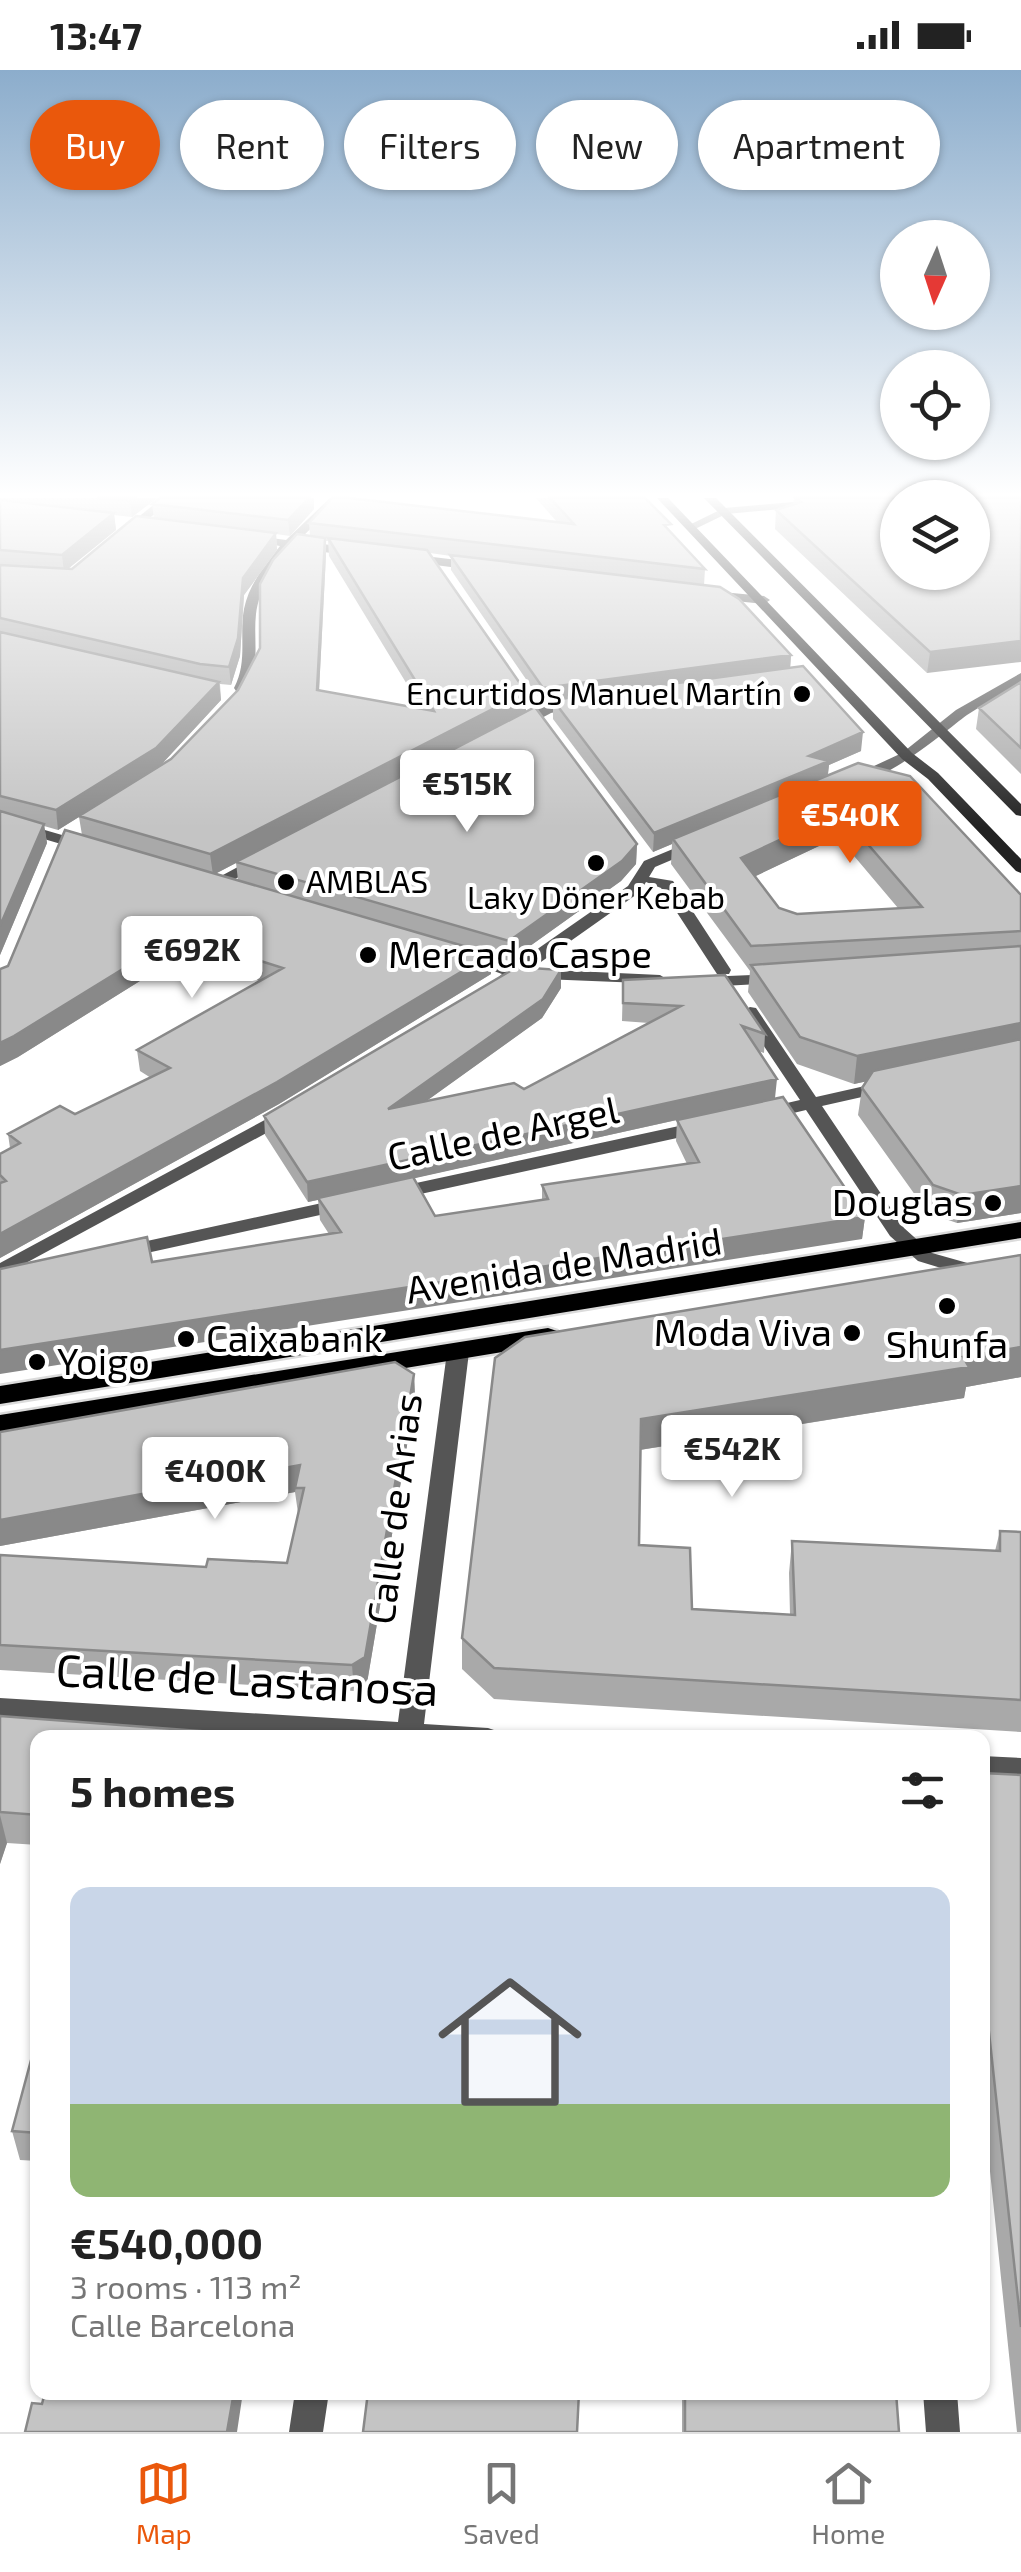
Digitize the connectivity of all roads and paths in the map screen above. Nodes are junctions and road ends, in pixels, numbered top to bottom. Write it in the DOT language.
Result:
graph roads {
  1 [pos="252,608"];
  2 [pos="771,608"];
  3 [pos="816,608"];
  4 [pos="829,672"];
  5 [pos="812,674"];
  6 [pos="1021,677"];
  7 [pos="232,697"];
  8 [pos="600,701"];
  9 [pos="939,730"];
  10 [pos="494,737"];
  11 [pos="907,756"];
  12 [pos="842,783"];
  13 [pos="1021,812"];
  14 [pos="0,821"];
  15 [pos="719,834"];
  16 [pos="66,837"];
  17 [pos="272,853"];
  18 [pos="113,854"];
  19 [pos="51,865"];
  20 [pos="648,866"];
  21 [pos="1021,868"];
  22 [pos="250,893"];
  23 [pos="439,950"];
  24 [pos="517,973"];
  25 [pos="726,976"];
  26 [pos="784,979"];
  27 [pos="479,996"];
  28 [pos="907,1081"];
  29 [pos="313,1098"];
  30 [pos="809,1104"];
  31 [pos="1021,1230"];
  32 [pos="913,1247"];
  33 [pos="112,1254"];
  34 [pos="56,1267"];
  35 [pos="973,1268"];
  36 [pos="0,1271"];
  37 [pos="914,1278"];
  38 [pos="0,1279"];
  39 [pos="573,1333"];
  40 [pos="458,1352"];
  41 [pos="0,1395"];
  42 [pos="0,1425"];
  43 [pos="0,1708"];
  44 [pos="333,1730"];
  45 [pos="410,1730"];
  46 [pos="990,1767"];
  47 [pos="1021,1769"];
  48 [pos="311,2400"];
  49 [pos="941,2400"];
  50 [pos="306,2432"];
  51 [pos="943,2432"];
  1 -- 7 [label="street"];
  2 -- 4 [label="main road"];
  3 -- 9 [label="main road"];
  4 -- 5 [label="street"];
  4 -- 11 [label="main road"];
  6 -- 9 [label="street"];
  8 -- 10 [label="street"];
  9 -- 11 [label="street"];
  9 -- 13 [label="main road"];
  11 -- 12 [label="street"];
  11 -- 21 [label="main road"];
  14 -- 16 [label="street"];
  15 -- 20 [label="street"];
  16 -- 18 [label="street"];
  16 -- 19 [label="street"];
  17 -- 22 [label="street"];
  20 -- 24 [label="street"];
  20 -- 25 [label="street"];
  23 -- 24 [label="street"];
  24 -- 25 [label="street"];
  24 -- 27 [label="street"];
  25 -- 26 [label="street"];
  25 -- 30 [label="street"];
  28 -- 30 [label="street, Calle de Argel"];
  29 -- 36 [label="street"];
  30 -- 32 [label="street"];
  30 -- 33 [label="street, Calle de Argel"];
  31 -- 32 [label="main road, Avenida de Madrid"];
  32 -- 35 [label="street"];
  32 -- 41 [label="main road, Avenida de Madrid"];
  34 -- 38 [label="street"];
  35 -- 37 [label="main road"];
  39 -- 40 [label="main road, Avenida de Madrid"];
  40 -- 42 [label="main road, Avenida de Madrid"];
  40 -- 45 [label="street, Calle de Arias"];
  43 -- 44 [label="street, Calle de Lastanosa"];
  46 -- 47 [label="street"];
  48 -- 50 [label="street"];
  49 -- 51 [label="street"];
}
